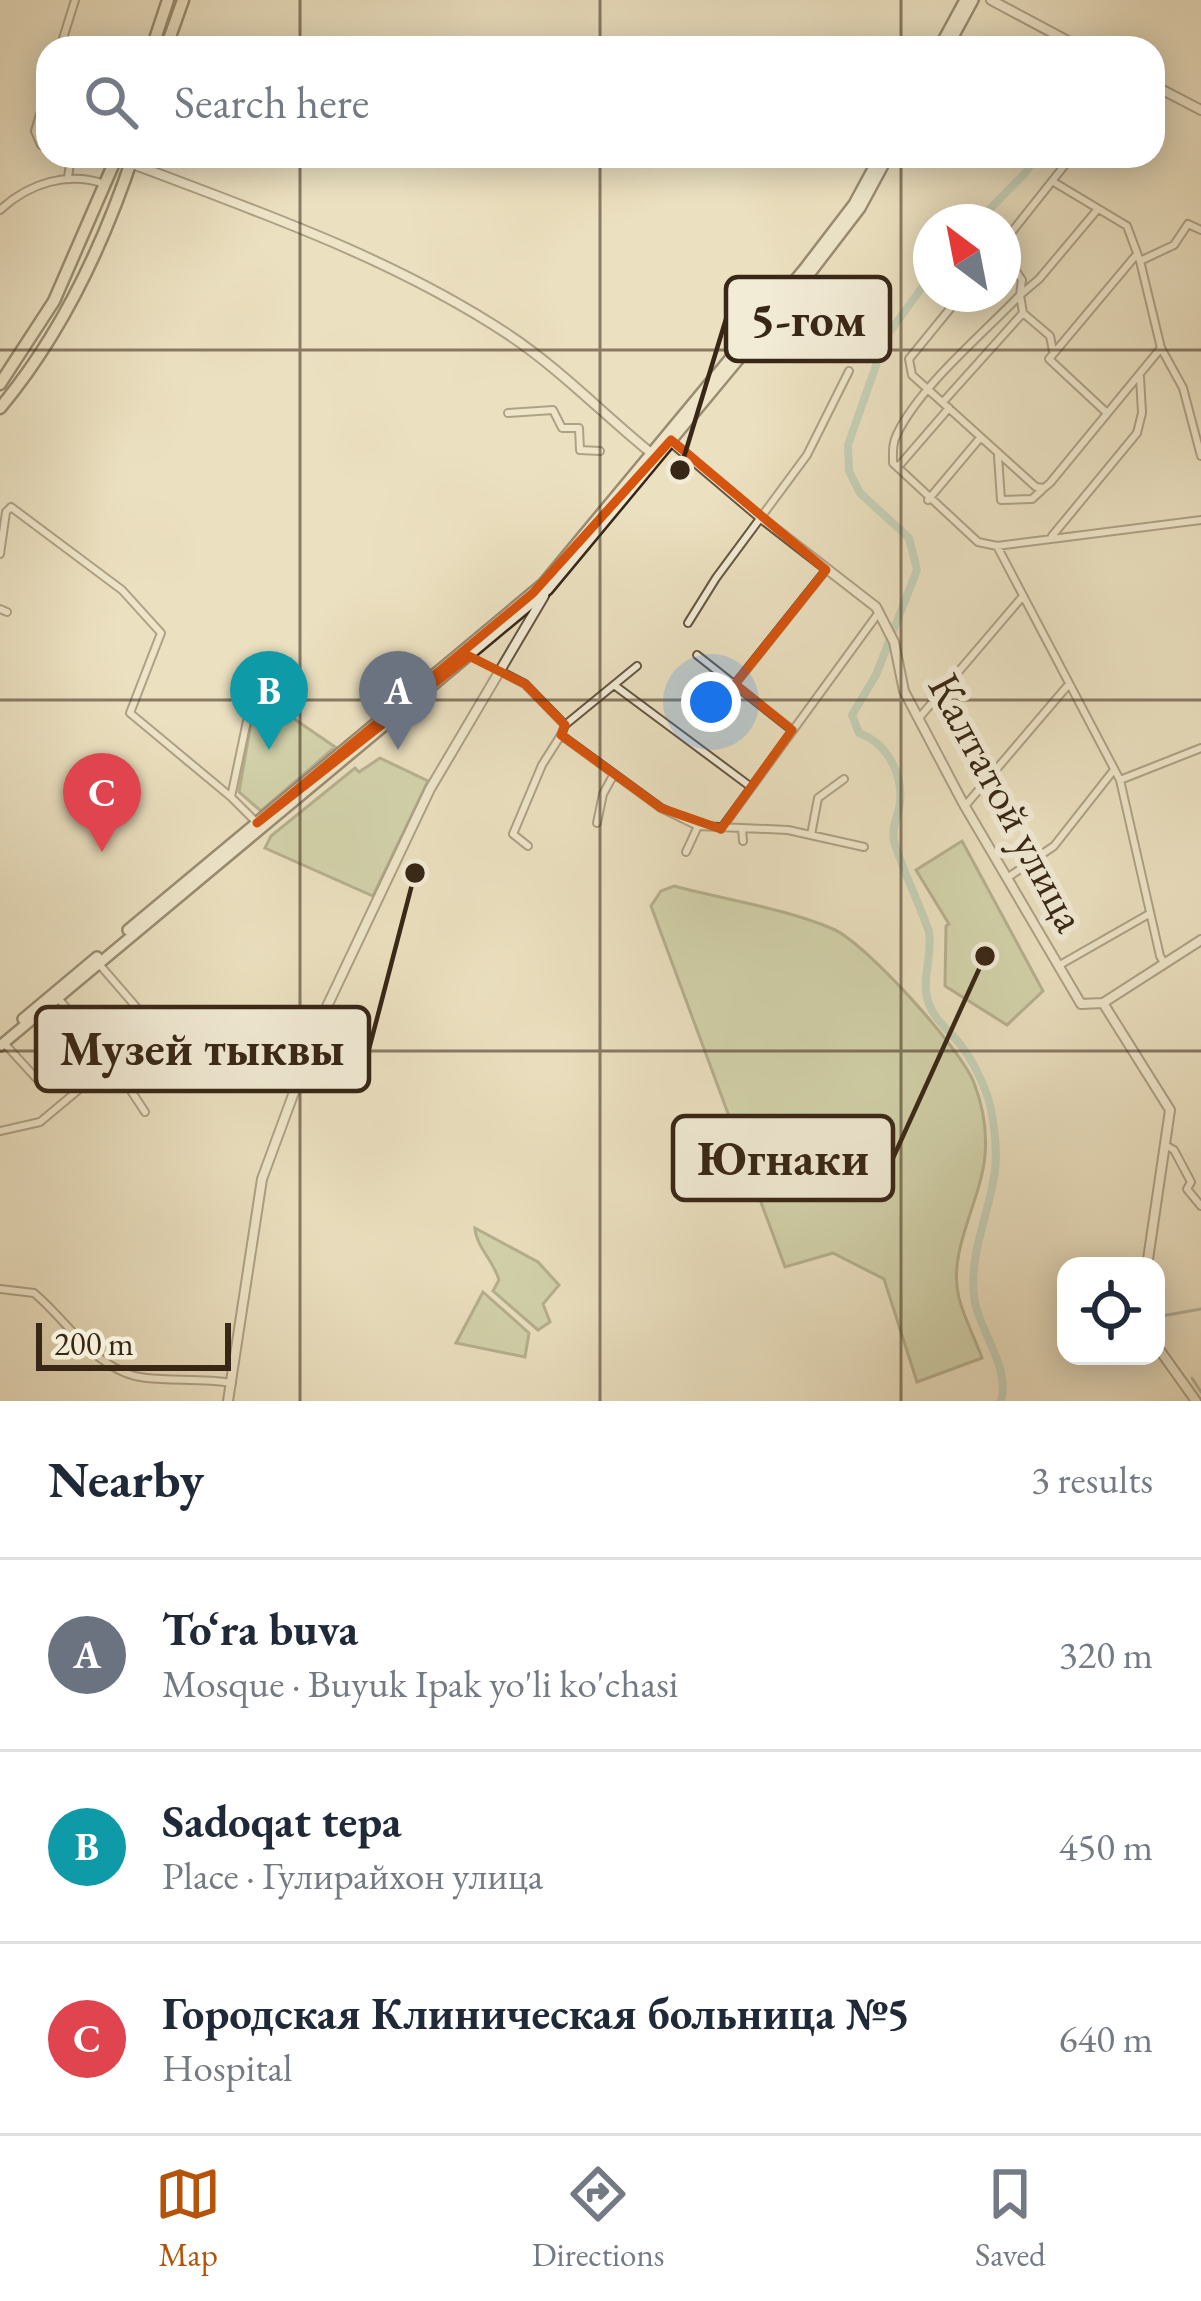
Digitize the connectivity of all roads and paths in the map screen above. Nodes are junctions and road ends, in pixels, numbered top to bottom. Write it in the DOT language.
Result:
graph roads {
  1 [pos="75,0"];
  2 [pos="168,0"];
  3 [pos="183,0"];
  4 [pos="969,0"];
  5 [pos="991,0"];
  6 [pos="64,36"];
  7 [pos="156,36"];
  8 [pos="170,36"];
  9 [pos="950,36"];
  10 [pos="1058,36"];
  11 [pos="1165,91"];
  12 [pos="1201,110"];
  13 [pos="69,168"];
  14 [pos="110,168"];
  15 [pos="128,168"];
  16 [pos="153,168"];
  17 [pos="876,168"];
  18 [pos="1063,168"];
  19 [pos="68,177"];
  20 [pos="100,182"];
  21 [pos="1052,182"];
  22 [pos="0,210"];
  23 [pos="1096,210"];
  24 [pos="1021,224"];
  25 [pos="1201,229"];
  26 [pos="1139,258"];
  27 [pos="1021,294"];
  28 [pos="1021,301"];
  29 [pos="947,312"];
  30 [pos="1004,312"];
  31 [pos="1023,313"];
  32 [pos="1161,348"];
  33 [pos="1053,354"];
  34 [pos="849,371"];
  35 [pos="1140,373"];
  36 [pos="0,384"];
  37 [pos="930,389"];
  38 [pos="946,405"];
  39 [pos="0,408"];
  40 [pos="508,413"];
  41 [pos="1107,413"];
  42 [pos="981,437"];
  43 [pos="668,438"];
  44 [pos="600,451"];
  45 [pos="998,452"];
  46 [pos="654,456"];
  47 [pos="1201,456"];
  48 [pos="898,467"];
  49 [pos="1044,488"];
  50 [pos="928,500"];
  51 [pos="760,517"];
  52 [pos="1201,520"];
  53 [pos="1049,539"];
  54 [pos="997,546"];
  55 [pos="0,554"];
  56 [pos="826,570"];
  57 [pos="548,590"];
  58 [pos="1023,596"];
  59 [pos="878,615"];
  60 [pos="688,623"];
  61 [pos="698,655"];
  62 [pos="638,666"];
  63 [pos="500,671"];
  64 [pos="266,679"];
  65 [pos="1069,683"];
  66 [pos="614,685"];
  67 [pos="735,685"];
  68 [pos="919,718"];
  69 [pos="565,725"];
  70 [pos="792,730"];
  71 [pos="561,735"];
  72 [pos="1201,748"];
  73 [pos="1114,770"];
  74 [pos="614,775"];
  75 [pos="844,779"];
  76 [pos="1120,780"];
  77 [pos="751,787"];
  78 [pos="231,797"];
  79 [pos="965,806"];
  80 [pos="597,823"];
  81 [pos="259,826"];
  82 [pos="698,826"];
  83 [pos="722,829"];
  84 [pos="742,829"];
  85 [pos="811,835"];
  86 [pos="743,841"];
  87 [pos="528,846"];
  88 [pos="864,848"];
  89 [pos="686,852"];
  90 [pos="1006,878"];
  91 [pos="1150,914"];
  92 [pos="1201,940"];
  93 [pos="1164,963"];
  94 [pos="98,964"];
  95 [pos="1058,966"];
  96 [pos="58,998"];
  97 [pos="1103,1003"];
  98 [pos="89,1035"];
  99 [pos="1,1042"];
  100 [pos="112,1062"];
  101 [pos="145,1112"];
  102 [pos="0,1131"];
  103 [pos="1166,1146"];
  104 [pos="1201,1207"];
  105 [pos="1148,1257"];
  106 [pos="0,1289"];
  107 [pos="1165,1358"];
  108 [pos="232,1383"];
  109 [pos="228,1401"];
  110 [pos="1196,1401"];
  1 -- 6 [label="street"];
  2 -- 7 [label="main road"];
  3 -- 8 [label="main road"];
  4 -- 9 [label="main road"];
  5 -- 10 [label="street"];
  11 -- 12 [label="street"];
  13 -- 19 [label="street"];
  14 -- 20 [label="main road"];
  15 -- 39 [label="main road"];
  16 -- 46 [label="street"];
  17 -- 43 [label="main road"];
  18 -- 21 [label="street"];
  19 -- 20 [label="street"];
  19 -- 22 [label="street"];
  20 -- 36 [label="main road"];
  21 -- 23 [label="street"];
  21 -- 24 [label="street"];
  23 -- 26 [label="street"];
  23 -- 27 [label="street"];
  25 -- 26 [label="street"];
  26 -- 32 [label="street"];
  26 -- 33 [label="street"];
  28 -- 31 [label="street"];
  29 -- 37 [label="street"];
  30 -- 37 [label="street"];
  31 -- 33 [label="street"];
  31 -- 38 [label="street"];
  32 -- 35 [label="street"];
  32 -- 47 [label="street"];
  33 -- 41 [label="street"];
  34 -- 51 [label="street"];
  35 -- 41 [label="street"];
  35 -- 53 [label="street"];
  37 -- 38 [label="street"];
  37 -- 48 [label="street"];
  38 -- 42 [label="street"];
  38 -- 48 [label="street"];
  40 -- 44 [label="street"];
  41 -- 49 [label="street"];
  42 -- 45 [label="street"];
  42 -- 50 [label="street"];
  43 -- 46 [label="main road"];
  43 -- 51 [label="street, Калтатой улица"];
  45 -- 49 [label="street"];
  45 -- 49 [label="street"];
  46 -- 57 [label="main road"];
  46 -- 81 [label="main road"];
  48 -- 50 [label="street"];
  50 -- 54 [label="street"];
  51 -- 56 [label="street, Калтатой улица"];
  51 -- 60 [label="street"];
  52 -- 53 [label="street"];
  53 -- 54 [label="street"];
  54 -- 58 [label="street"];
  55 -- 78 [label="street"];
  56 -- 59 [label="street, Калтатой улица"];
  56 -- 67 [label="street"];
  57 -- 63 [label="street"];
  57 -- 81 [label="main road"];
  58 -- 65 [label="street"];
  58 -- 68 [label="street"];
  59 -- 68 [label="street, Калтатой улица"];
  59 -- 70 [label="street"];
  61 -- 67 [label="street"];
  62 -- 66 [label="street"];
  63 -- 69 [label="street"];
  63 -- 108 [label="street"];
  64 -- 78 [label="street"];
  65 -- 73 [label="street"];
  65 -- 79 [label="street"];
  66 -- 69 [label="street"];
  66 -- 77 [label="street"];
  67 -- 70 [label="street"];
  68 -- 79 [label="street, Калтатой улица"];
  69 -- 71 [label="street"];
  70 -- 77 [label="street"];
  71 -- 74 [label="street"];
  71 -- 87 [label="street"];
  72 -- 76 [label="street"];
  73 -- 76 [label="street"];
  73 -- 90 [label="street"];
  74 -- 80 [label="street"];
  74 -- 82 [label="street"];
  75 -- 85 [label="street"];
  76 -- 91 [label="street"];
  77 -- 83 [label="street"];
  78 -- 81 [label="street"];
  79 -- 90 [label="street, Калтатой улица"];
  81 -- 94 [label="main road"];
  81 -- 99 [label="main road"];
  82 -- 83 [label="street"];
  82 -- 89 [label="street"];
  83 -- 84 [label="street"];
  84 -- 85 [label="street"];
  84 -- 86 [label="street"];
  85 -- 88 [label="street"];
  90 -- 95 [label="street, Калтатой улица"];
  91 -- 93 [label="street"];
  91 -- 95 [label="street"];
  92 -- 93 [label="street"];
  93 -- 97 [label="street"];
  94 -- 96 [label="main road"];
  94 -- 100 [label="street"];
  95 -- 97 [label="street, Калтатой улица"];
  96 -- 98 [label="street"];
  96 -- 99 [label="main road"];
  97 -- 103 [label="street"];
  98 -- 99 [label="street"];
  98 -- 100 [label="street"];
  100 -- 101 [label="street"];
  100 -- 102 [label="street"];
  103 -- 104 [label="street"];
  103 -- 105 [label="street"];
  106 -- 108 [label="street"];
  107 -- 110 [label="street"];
  108 -- 109 [label="street"];
}
